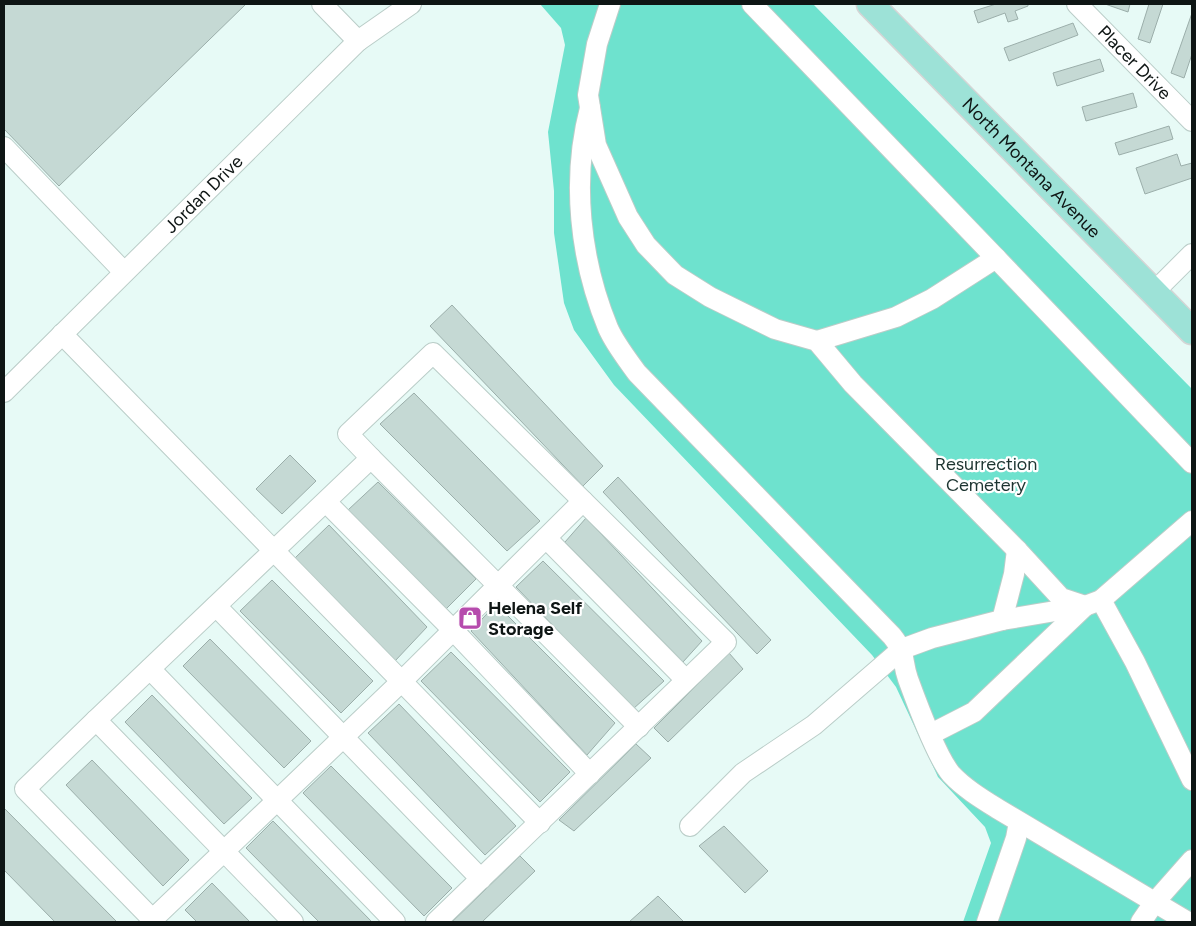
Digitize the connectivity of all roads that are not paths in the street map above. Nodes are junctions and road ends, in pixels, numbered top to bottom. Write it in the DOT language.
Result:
graph roads {
  1 [pos="322,4"];
  2 [pos="411,4"];
  3 [pos="610,4"];
  4 [pos="752,4"];
  5 [pos="870,4"];
  6 [pos="1076,4"];
  7 [pos="358,41"];
  8 [pos="590,108"];
  9 [pos="1192,121"];
  10 [pos="4,146"];
  11 [pos="1192,254"];
  12 [pos="996,258"];
  13 [pos="124,272"];
  14 [pos="1154,292"];
  15 [pos="1192,331"];
  16 [pos="62,334"];
  17 [pos="817,341"];
  18 [pos="4,392"];
  19 [pos="371,458"];
  20 [pos="1192,463"];
  21 [pos="583,501"];
  22 [pos="326,502"];
  23 [pos="1192,521"];
  24 [pos="546,538"];
  25 [pos="1018,550"];
  26 [pos="274,551"];
  27 [pos="499,585"];
  28 [pos="1093,603"];
  29 [pos="216,606"];
  30 [pos="1002,620"];
  31 [pos="453,630"];
  32 [pos="902,650"];
  33 [pos="150,669"];
  34 [pos="686,680"];
  35 [pos="402,681"];
  36 [pos="96,720"];
  37 [pos="639,727"];
  38 [pos="931,734"];
  39 [pos="344,736"];
  40 [pos="590,774"];
  41 [pos="1192,780"];
  42 [pos="278,800"];
  43 [pos="1018,822"];
  44 [pos="540,823"];
  45 [pos="690,826"];
  46 [pos="224,851"];
  47 [pos="1192,860"];
  48 [pos="481,879"];
  49 [pos="1154,903"];
  50 [pos="153,921"];
  51 [pos="293,922"];
  52 [pos="395,922"];
  53 [pos="436,922"];
  54 [pos="987,922"];
  55 [pos="1141,922"];
  56 [pos="1188,922"];
  1 -- 7 [label="street"];
  2 -- 7 [label="street, Jordan Drive"];
  3 -- 8 [label="street"];
  4 -- 12 [label="street"];
  5 -- 14 [label="main road, North Montana Avenue"];
  6 -- 9 [label="street, Placer Drive"];
  7 -- 13 [label="street, Jordan Drive"];
  8 -- 17 [label="street"];
  8 -- 32 [label="street"];
  10 -- 13 [label="street"];
  11 -- 14 [label="street"];
  12 -- 17 [label="street"];
  12 -- 20 [label="street"];
  13 -- 16 [label="street, Jordan Drive"];
  14 -- 15 [label="main road, North Montana Avenue"];
  16 -- 18 [label="street, Jordan Drive"];
  16 -- 26 [label="street"];
  17 -- 25 [label="street"];
  19 -- 21 [label="street"];
  19 -- 22 [label="street"];
  19 -- 27 [label="street"];
  21 -- 24 [label="street"];
  21 -- 34 [label="street"];
  22 -- 26 [label="street"];
  22 -- 31 [label="street"];
  23 -- 28 [label="street"];
  24 -- 27 [label="street"];
  24 -- 34 [label="street"];
  25 -- 28 [label="street"];
  25 -- 30 [label="street"];
  26 -- 29 [label="street"];
  26 -- 35 [label="street"];
  27 -- 31 [label="street"];
  27 -- 37 [label="street"];
  28 -- 30 [label="street"];
  28 -- 38 [label="street"];
  28 -- 41 [label="street"];
  29 -- 33 [label="street"];
  29 -- 39 [label="street"];
  30 -- 32 [label="street"];
  31 -- 35 [label="street"];
  31 -- 40 [label="street"];
  32 -- 38 [label="street"];
  32 -- 45 [label="street"];
  33 -- 36 [label="street"];
  33 -- 42 [label="street"];
  34 -- 37 [label="street"];
  35 -- 39 [label="street"];
  35 -- 44 [label="street"];
  36 -- 46 [label="street"];
  36 -- 50 [label="street"];
  37 -- 40 [label="street"];
  38 -- 43 [label="street"];
  39 -- 42 [label="street"];
  39 -- 48 [label="street"];
  40 -- 44 [label="street"];
  42 -- 46 [label="street"];
  42 -- 52 [label="street"];
  43 -- 49 [label="street"];
  43 -- 54 [label="street"];
  44 -- 48 [label="street"];
  46 -- 50 [label="street"];
  46 -- 51 [label="street"];
  47 -- 49 [label="street"];
  48 -- 53 [label="street"];
  49 -- 55 [label="street"];
  49 -- 56 [label="street"];
}
